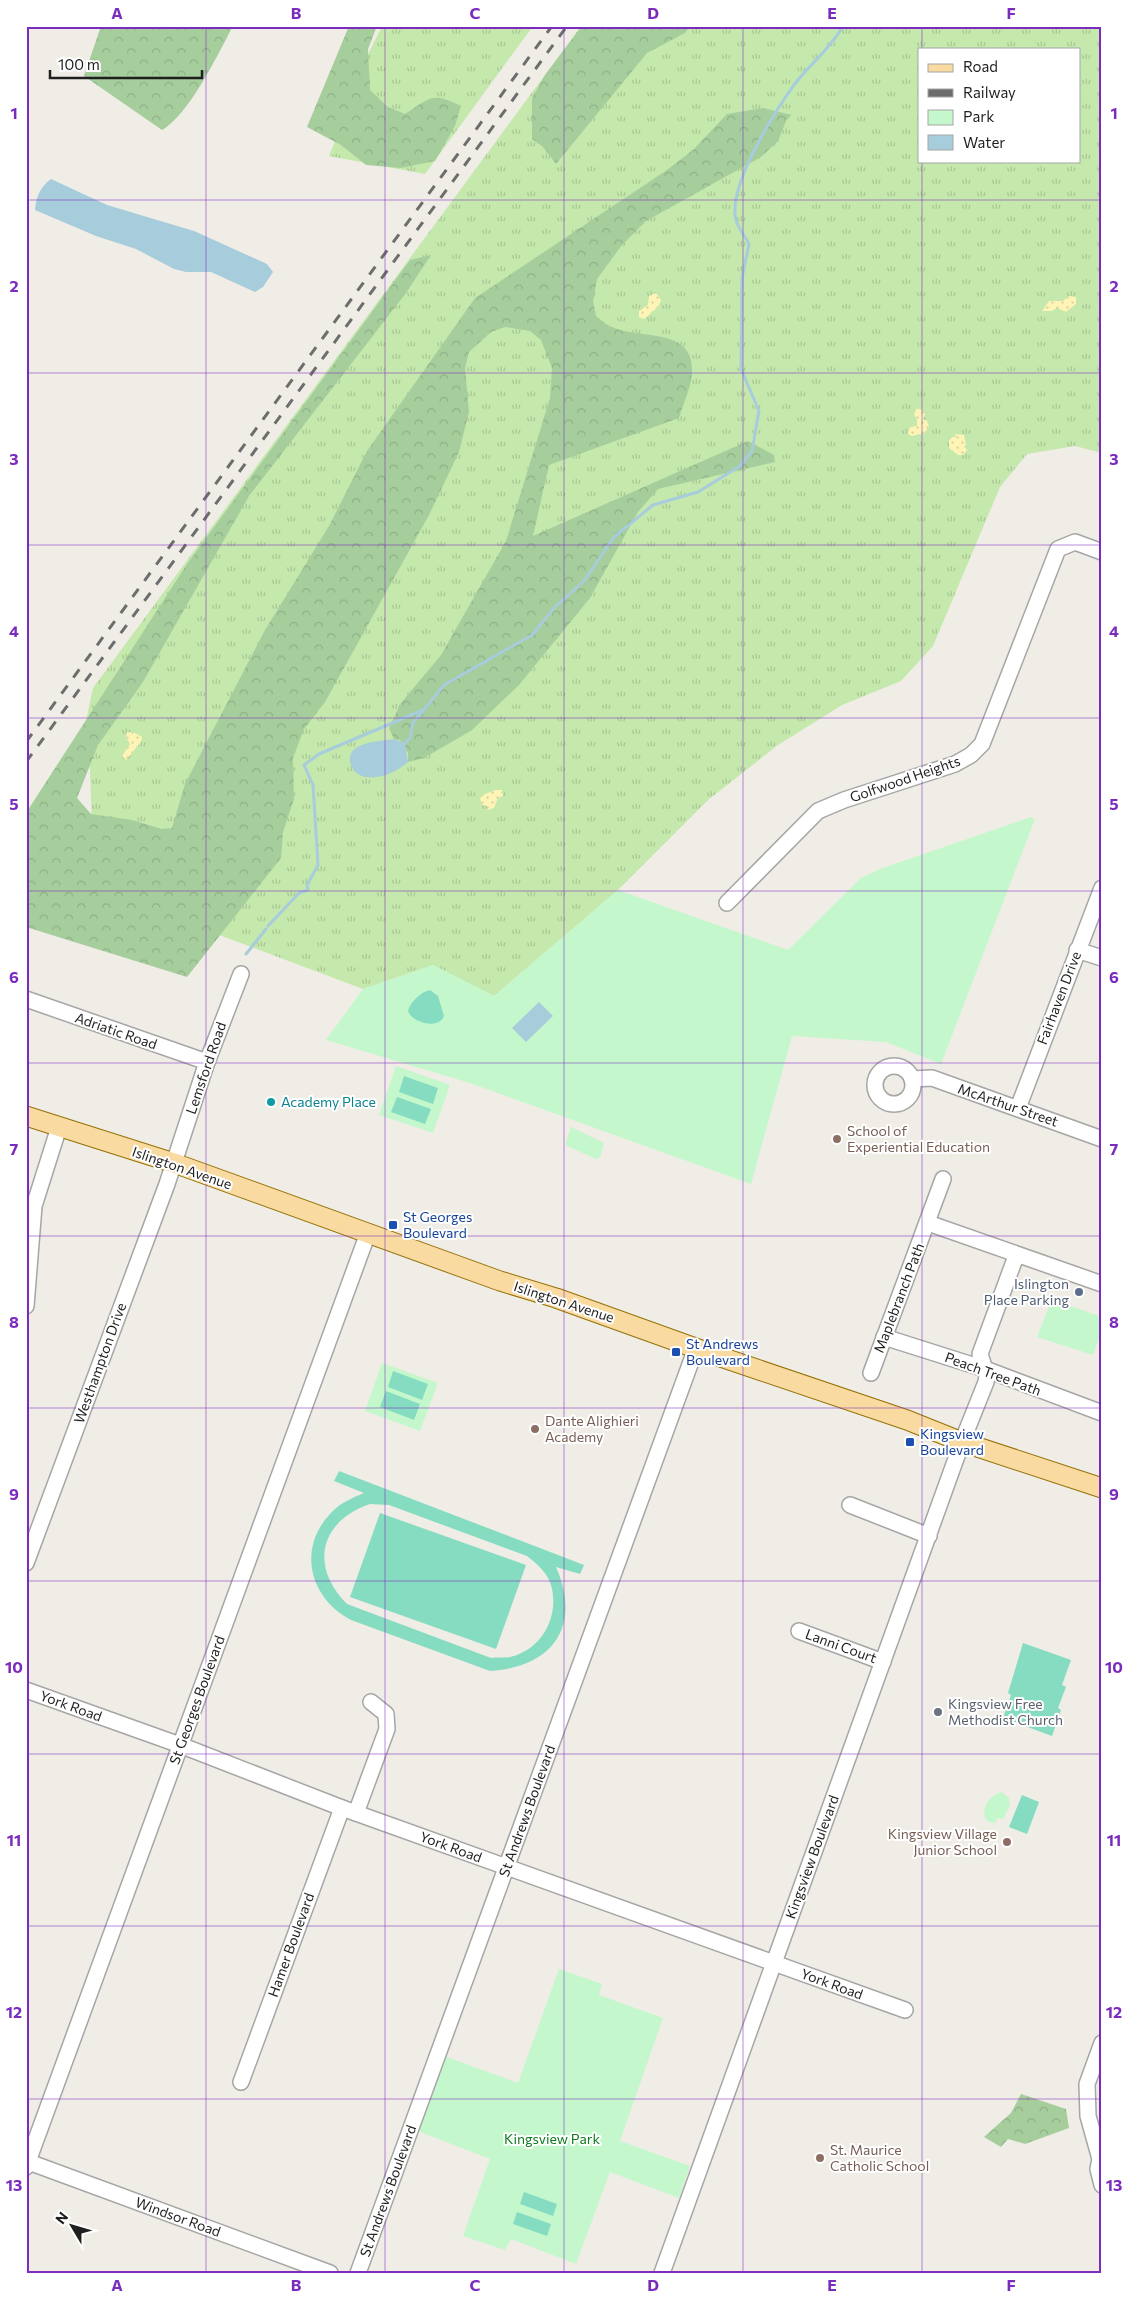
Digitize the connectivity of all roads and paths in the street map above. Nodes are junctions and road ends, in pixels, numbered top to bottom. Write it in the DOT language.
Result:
graph roads {
  1 [pos="1102,552"];
  2 [pos="1102,888"];
  3 [pos="727,903"];
  4 [pos="1078,950"];
  5 [pos="1102,958"];
  6 [pos="241,974"];
  7 [pos="26,1000"];
  8 [pos="207,1062"];
  9 [pos="912,1079"];
  10 [pos="1018,1108"];
  11 [pos="26,1116"];
  12 [pos="58,1127"];
  13 [pos="1102,1138"];
  14 [pos="174,1163"];
  15 [pos="943,1179"];
  16 [pos="928,1223"];
  17 [pos="368,1233"];
  18 [pos="1016,1256"];
  19 [pos="1102,1284"];
  20 [pos="26,1306"];
  21 [pos="884,1337"];
  22 [pos="696,1348"];
  23 [pos="985,1369"];
  24 [pos="871,1373"];
  25 [pos="1102,1413"];
  26 [pos="962,1442"];
  27 [pos="1102,1488"];
  28 [pos="850,1505"];
  29 [pos="929,1536"];
  30 [pos="26,1563"];
  31 [pos="800,1631"];
  32 [pos="884,1662"];
  33 [pos="26,1690"];
  34 [pos="371,1702"];
  35 [pos="180,1745"];
  36 [pos="349,1811"];
  37 [pos="506,1868"];
  38 [pos="774,1963"];
  39 [pos="905,2010"];
  40 [pos="1102,2043"];
  41 [pos="240,2082"];
  42 [pos="1101,2160"];
  43 [pos="27,2163"];
  44 [pos="1102,2185"];
  45 [pos="330,2273"];
  46 [pos="358,2273"];
  47 [pos="662,2273"];
  1 -- 3 [label="street, Golfwood Heights"];
  2 -- 4 [label="street, Fairhaven Drive"];
  4 -- 5 [label="street"];
  4 -- 10 [label="street, Fairhaven Drive"];
  6 -- 8 [label="street, Lemsford Road"];
  7 -- 8 [label="street, Adriatic Road"];
  8 -- 14 [label="street, Lemsford Road"];
  9 -- 10 [label="street, McArthur Street"];
  10 -- 13 [label="street, McArthur Street"];
  11 -- 12 [label="main road, Islington Avenue"];
  12 -- 14 [label="main road, Islington Avenue"];
  12 -- 20 [label="street"];
  14 -- 17 [label="main road, Islington Avenue"];
  14 -- 30 [label="street, Westhampton Drive"];
  15 -- 16 [label="street, Maplebranch Path"];
  16 -- 18 [label="street"];
  16 -- 21 [label="street, Maplebranch Path"];
  17 -- 22 [label="main road, Islington Avenue"];
  17 -- 35 [label="street, St Georges Boulevard"];
  18 -- 19 [label="street"];
  18 -- 23 [label="street, Kingsview Boulevard"];
  21 -- 23 [label="street, Peach Tree Path"];
  21 -- 24 [label="street, Maplebranch Path"];
  22 -- 26 [label="main road, Islington Avenue"];
  22 -- 37 [label="street, St Andrews Boulevard"];
  23 -- 25 [label="street, Peach Tree Path"];
  23 -- 26 [label="street, Kingsview Boulevard"];
  26 -- 27 [label="main road, Islington Avenue"];
  26 -- 29 [label="street, Kingsview Boulevard"];
  28 -- 29 [label="street"];
  29 -- 32 [label="street, Kingsview Boulevard"];
  31 -- 32 [label="street, Lanni Court"];
  32 -- 38 [label="street, Kingsview Boulevard"];
  33 -- 35 [label="street, York Road"];
  34 -- 36 [label="street, Hamer Boulevard"];
  35 -- 36 [label="street, York Road"];
  35 -- 43 [label="street, St Georges Boulevard"];
  36 -- 37 [label="street, York Road"];
  36 -- 41 [label="street, Hamer Boulevard"];
  37 -- 38 [label="street, York Road"];
  37 -- 46 [label="street, St Andrews Boulevard"];
  38 -- 39 [label="street, York Road"];
  38 -- 47 [label="street, Kingsview Boulevard"];
  40 -- 42 [label="street"];
  42 -- 44 [label="street"];
  43 -- 45 [label="street, Windsor Road"];
}
